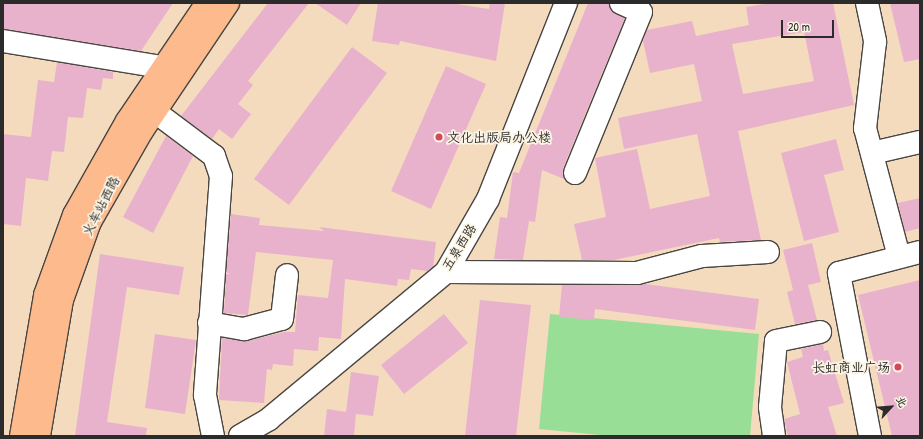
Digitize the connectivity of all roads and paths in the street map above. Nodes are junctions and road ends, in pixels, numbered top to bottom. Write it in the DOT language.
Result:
graph roads {
  1 [pos="207,3"];
  2 [pos="228,3"];
  3 [pos="566,3"];
  4 [pos="621,3"];
  5 [pos="867,3"];
  6 [pos="3,41"];
  7 [pos="162,67"];
  8 [pos="154,111"];
  9 [pos="920,142"];
  10 [pos="872,153"];
  11 [pos="575,173"];
  12 [pos="768,252"];
  13 [pos="910,254"];
  14 [pos="446,272"];
  15 [pos="287,275"];
  16 [pos="209,323"];
  17 [pos="820,332"];
  18 [pos="270,427"];
  19 [pos="21,436"];
  20 [pos="39,436"];
  21 [pos="213,436"];
  22 [pos="240,436"];
  23 [pos="774,436"];
  24 [pos="870,436"];
  1 -- 7 [label="main road, 火车站西路"];
  2 -- 8 [label="main road, 火车站西路"];
  3 -- 14 [label="street, 五泉西路"];
  4 -- 11 [label="street"];
  5 -- 10 [label="street"];
  6 -- 7 [label="street"];
  7 -- 19 [label="main road, 火车站西路"];
  8 -- 16 [label="street"];
  8 -- 20 [label="main road, 火车站西路"];
  9 -- 10 [label="street"];
  10 -- 13 [label="street"];
  12 -- 14 [label="street"];
  13 -- 24 [label="street"];
  14 -- 18 [label="street, 五泉西路"];
  15 -- 16 [label="street"];
  16 -- 21 [label="street"];
  17 -- 23 [label="street"];
  18 -- 22 [label="street, 五泉西路"];
}
